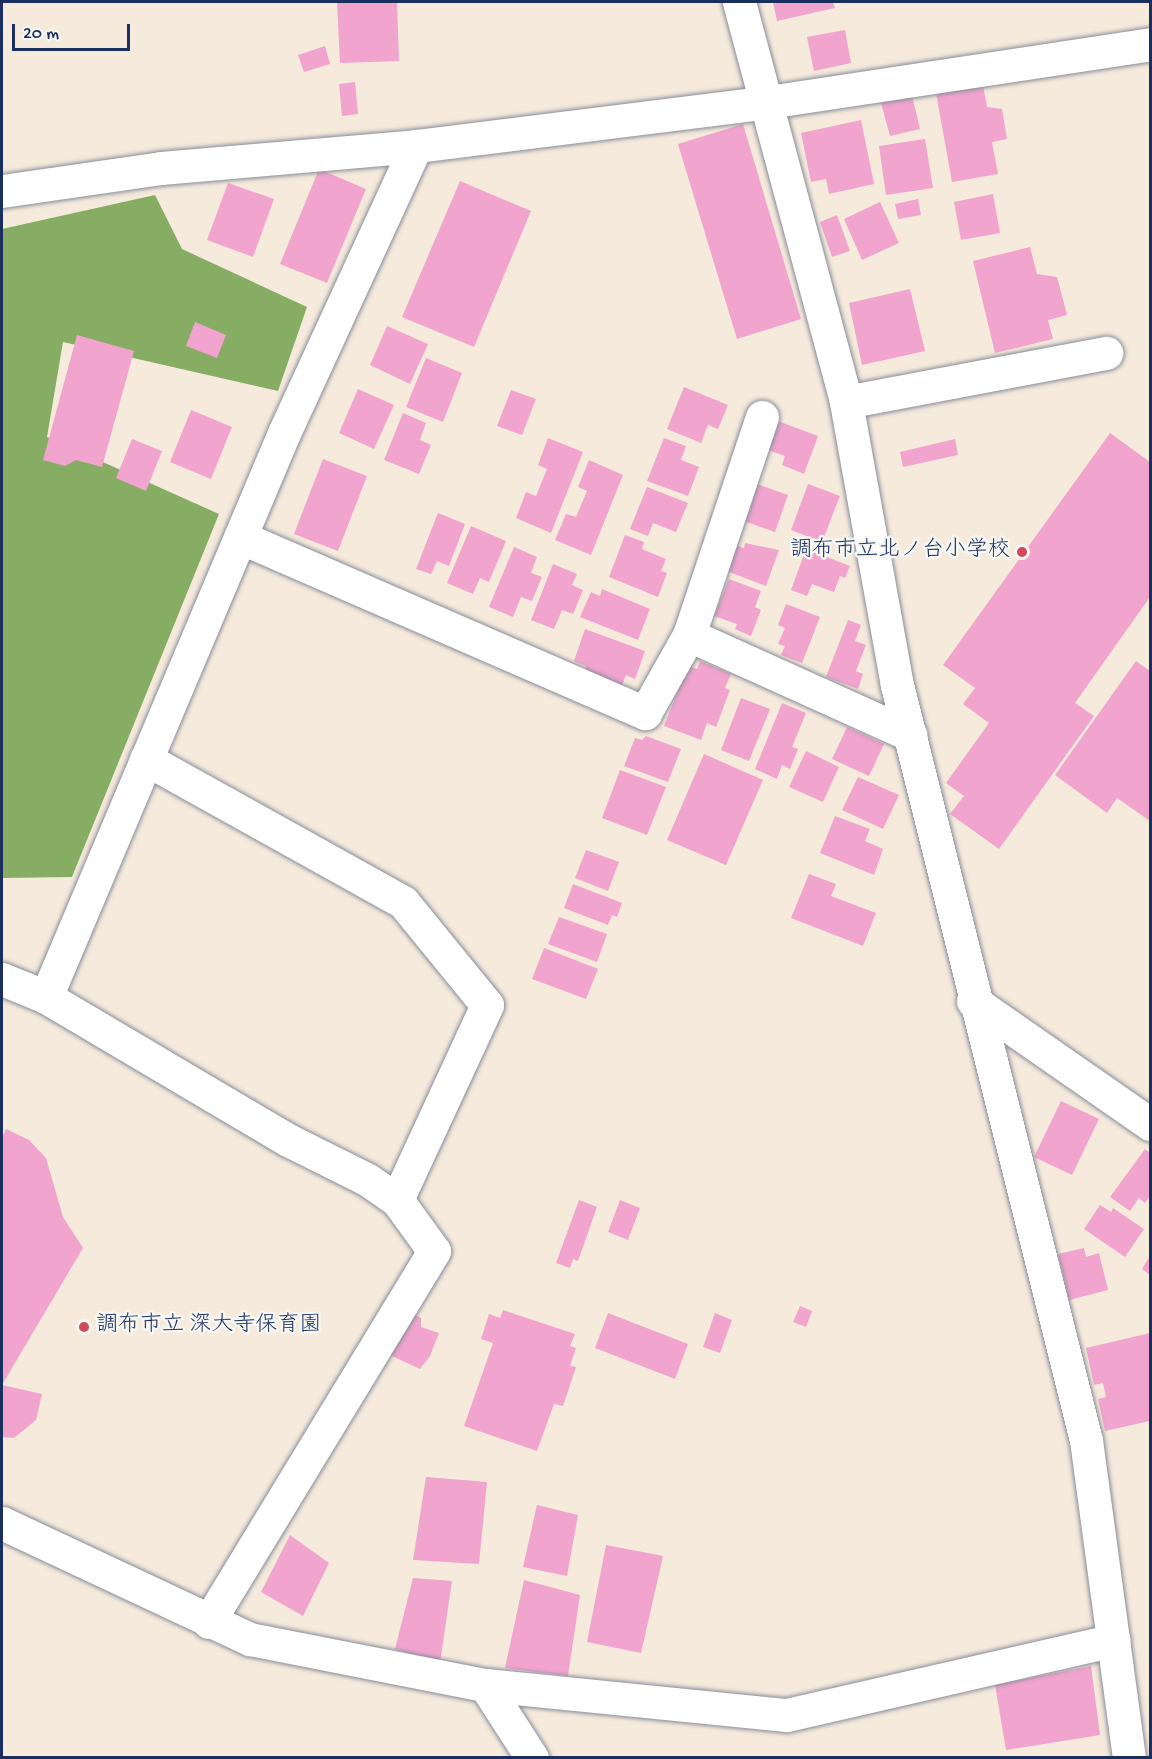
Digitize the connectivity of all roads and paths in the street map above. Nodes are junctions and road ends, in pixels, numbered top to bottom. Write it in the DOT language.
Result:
graph roads {
  1 [pos="739,2"];
  2 [pos="1150,44"];
  3 [pos="768,102"];
  4 [pos="416,147"];
  5 [pos="2,191"];
  6 [pos="1106,353"];
  7 [pos="846,402"];
  8 [pos="762,417"];
  9 [pos="240,537"];
  10 [pos="689,635"];
  11 [pos="910,735"];
  12 [pos="146,759"];
  13 [pos="2,979"];
  14 [pos="46,997"];
  15 [pos="973,1001"];
  16 [pos="1150,1124"];
  17 [pos="398,1200"];
  18 [pos="2,1523"];
  19 [pos="207,1622"];
  20 [pos="1114,1640"];
  21 [pos="485,1684"];
  22 [pos="532,1758"];
  23 [pos="1129,1758"];
  1 -- 3 [label="street"];
  2 -- 3 [label="street"];
  3 -- 4 [label="street"];
  3 -- 7 [label="street"];
  4 -- 5 [label="street"];
  4 -- 9 [label="street"];
  6 -- 7 [label="street"];
  7 -- 11 [label="street"];
  8 -- 10 [label="street"];
  9 -- 10 [label="street"];
  9 -- 12 [label="street"];
  10 -- 11 [label="street"];
  11 -- 15 [label="street"];
  12 -- 14 [label="street"];
  12 -- 17 [label="street"];
  13 -- 14 [label="street"];
  14 -- 17 [label="street"];
  15 -- 16 [label="street"];
  15 -- 20 [label="street"];
  17 -- 19 [label="street"];
  18 -- 19 [label="street"];
  19 -- 21 [label="street"];
  20 -- 21 [label="street"];
  20 -- 23 [label="street"];
  21 -- 22 [label="street"];
}
